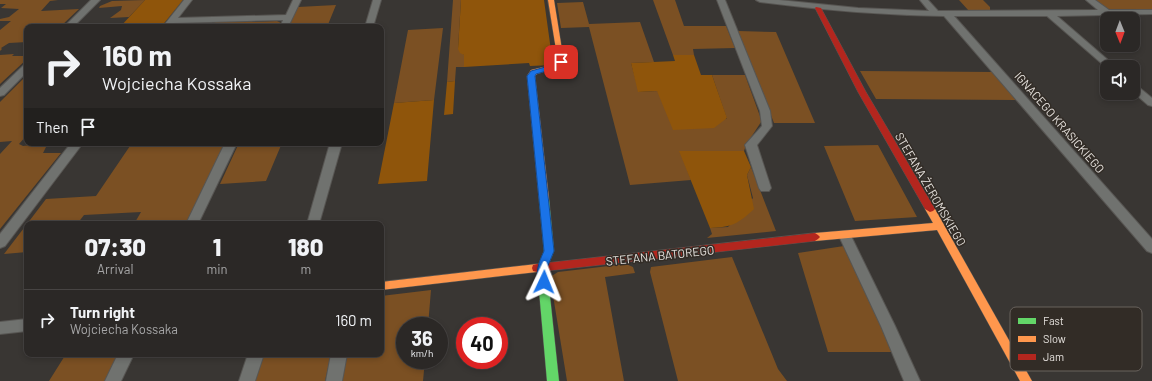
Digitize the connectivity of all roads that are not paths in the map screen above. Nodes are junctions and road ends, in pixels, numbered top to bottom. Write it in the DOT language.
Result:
graph roads {
  1 [pos="96,0"];
  2 [pos="188,0"];
  3 [pos="297,0"];
  4 [pos="377,0"];
  5 [pos="550,0"];
  6 [pos="721,0"];
  7 [pos="760,0"];
  8 [pos="924,0"];
  9 [pos="1090,0"];
  10 [pos="797,3"];
  11 [pos="818,8"];
  12 [pos="1100,12"];
  13 [pos="1106,12"];
  14 [pos="1140,12"];
  15 [pos="1152,12"];
  16 [pos="935,14"];
  17 [pos="947,14"];
  18 [pos="1050,14"];
  19 [pos="288,16"];
  20 [pos="71,24"];
  21 [pos="169,24"];
  22 [pos="285,24"];
  23 [pos="370,24"];
  24 [pos="1102,60"];
  25 [pos="24,70"];
  26 [pos="0,93"];
  27 [pos="1140,93"];
  28 [pos="1152,103"];
  29 [pos="75,146"];
  30 [pos="230,146"];
  31 [pos="335,146"];
  32 [pos="765,188"];
  33 [pos="193,221"];
  34 [pos="314,221"];
  35 [pos="939,226"];
  36 [pos="845,236"];
  37 [pos="0,243"];
  38 [pos="1152,248"];
  39 [pos="542,268"];
  40 [pos="384,286"];
  41 [pos="24,326"];
  42 [pos="0,328"];
  43 [pos="1010,352"];
  44 [pos="125,357"];
  45 [pos="255,357"];
  46 [pos="339,357"];
  47 [pos="1020,371"];
  48 [pos="113,381"];
  49 [pos="248,381"];
  50 [pos="334,381"];
  51 [pos="553,381"];
  52 [pos="912,381"];
  53 [pos="1026,381"];
  1 -- 20 [label="street"];
  2 -- 21 [label="street"];
  3 -- 19 [label="street"];
  4 -- 23 [label="street"];
  5 -- 39 [label="street"];
  6 -- 32 [label="street"];
  7 -- 10 [label="street"];
  8 -- 16 [label="street"];
  9 -- 13 [label="street"];
  10 -- 11 [label="street"];
  11 -- 16 [label="street"];
  11 -- 35 [label="street, STEFANA ŻEROMSKIEGO"];
  12 -- 18 [label="street"];
  14 -- 15 [label="street"];
  16 -- 17 [label="street"];
  17 -- 18 [label="street"];
  17 -- 38 [label="street, IGNACEGO KRASICKIEGO"];
  18 -- 24 [label="street"];
  19 -- 21 [label="street"];
  19 -- 22 [label="street"];
  25 -- 26 [label="street"];
  27 -- 28 [label="street"];
  29 -- 37 [label="street"];
  30 -- 33 [label="street"];
  31 -- 34 [label="street"];
  35 -- 36 [label="street, STEFANA BATOREGO"];
  35 -- 43 [label="street, STEFANA ŻEROMSKIEGO"];
  36 -- 39 [label="street, STEFANA BATOREGO"];
  36 -- 52 [label="street"];
  39 -- 40 [label="street, STEFANA BATOREGO"];
  39 -- 51 [label="street"];
  41 -- 42 [label="street"];
  44 -- 48 [label="street"];
  45 -- 49 [label="street"];
  46 -- 50 [label="street"];
  47 -- 53 [label="street, STEFANA ŻEROMSKIEGO"];
}
